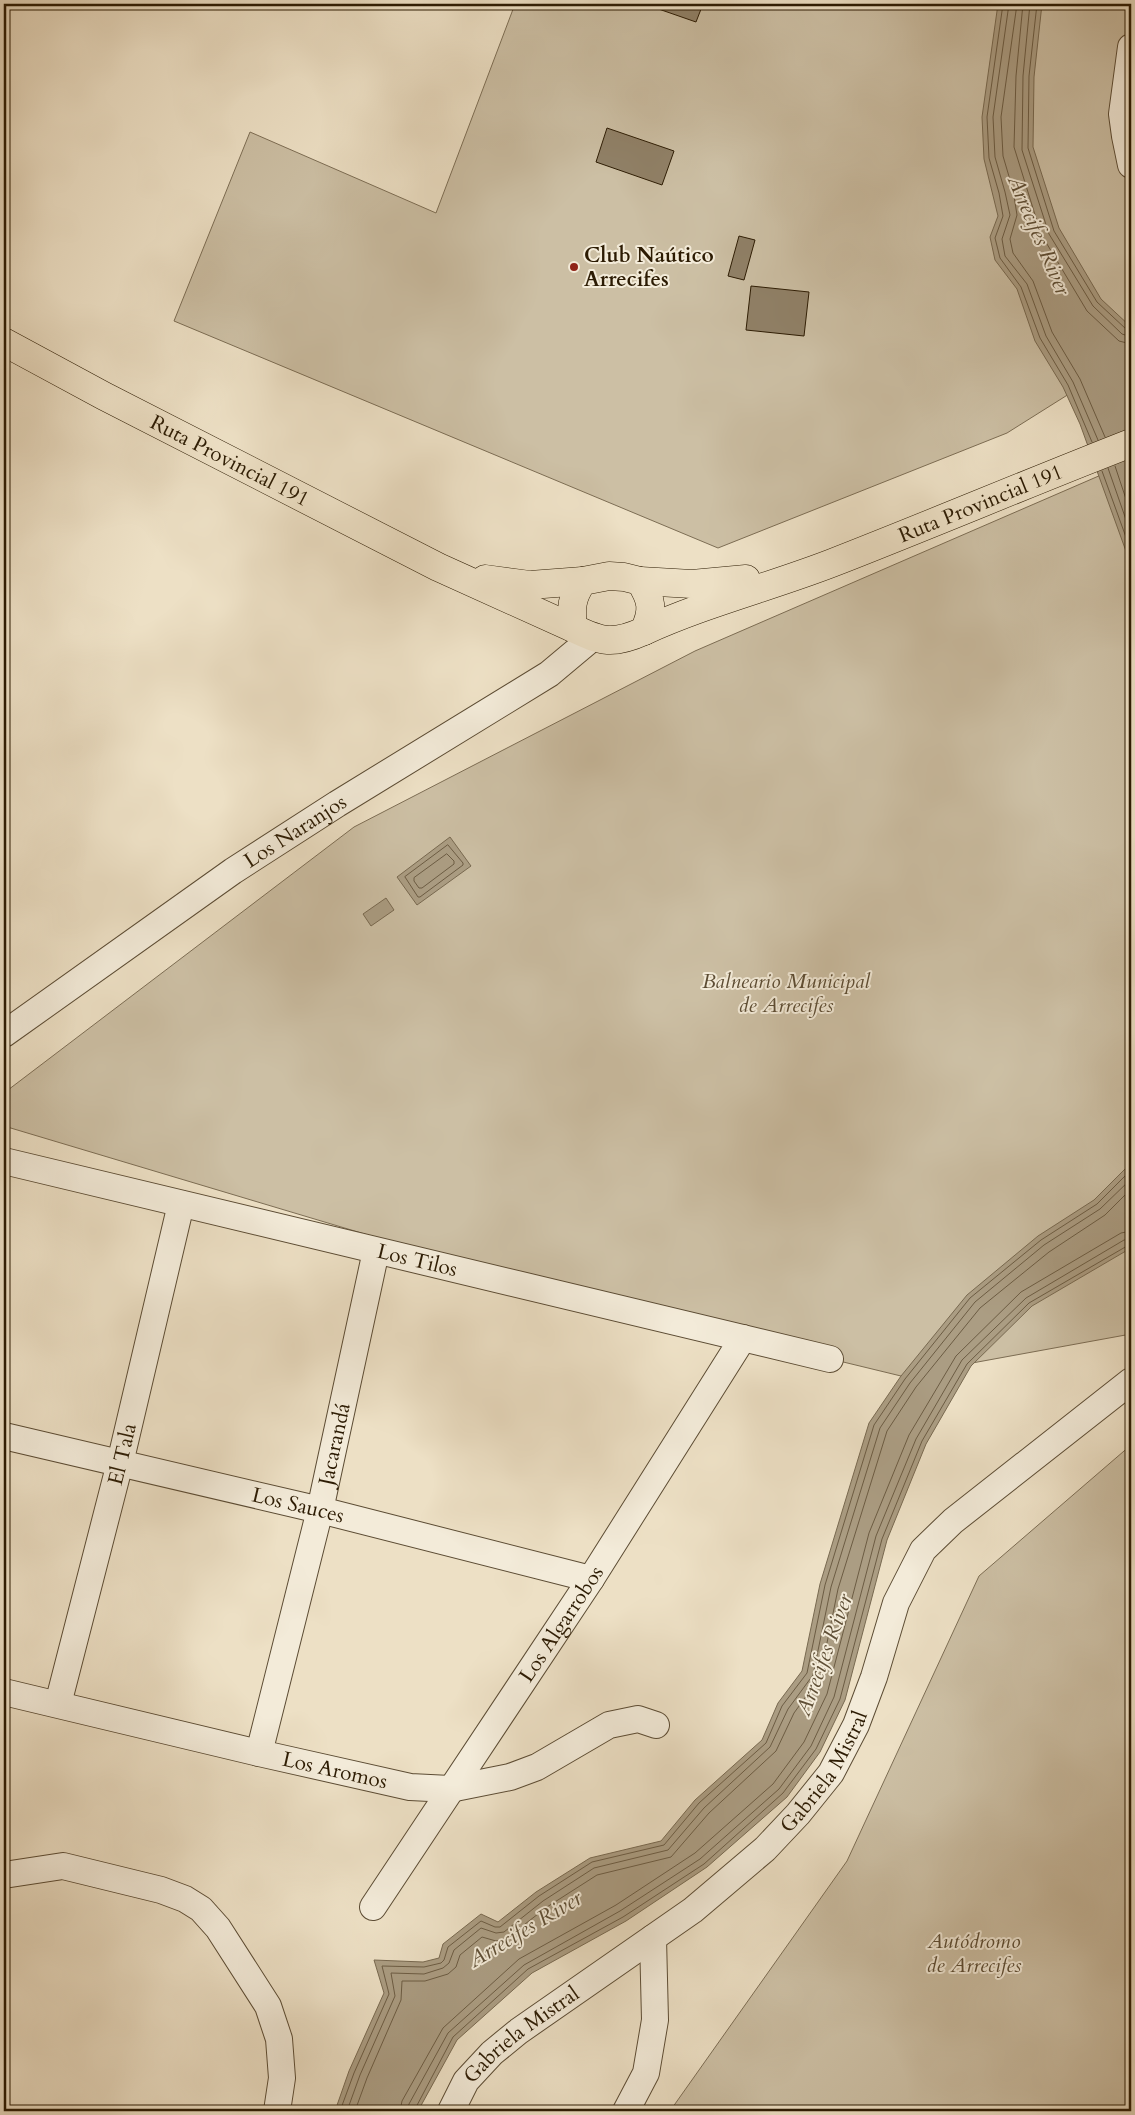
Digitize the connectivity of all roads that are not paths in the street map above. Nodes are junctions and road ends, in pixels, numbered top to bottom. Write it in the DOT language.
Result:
graph roads {
  1 [pos="1131,47"];
  2 [pos="1131,165"];
  3 [pos="4,342"];
  4 [pos="1131,443"];
  5 [pos="831,564"];
  6 [pos="456,575"];
  7 [pos="582,581"];
  8 [pos="640,581"];
  9 [pos="644,631"];
  10 [pos="583,633"];
  11 [pos="4,1034"];
  12 [pos="4,1161"];
  13 [pos="181,1204"];
  14 [pos="376,1251"];
  15 [pos="743,1338"];
  16 [pos="830,1359"];
  17 [pos="1131,1381"];
  18 [pos="4,1436"];
  19 [pos="120,1463"];
  20 [pos="320,1510"];
  21 [pos="592,1579"];
  22 [pos="4,1692"];
  23 [pos="58,1704"];
  24 [pos="656,1725"];
  25 [pos="259,1753"];
  26 [pos="450,1789"];
  27 [pos="4,1875"];
  28 [pos="373,1907"];
  29 [pos="653,1938"];
  30 [pos="277,2111"];
  31 [pos="450,2111"];
  32 [pos="626,2111"];
  1 -- 2 [label="street"];
  3 -- 6 [label="main road, Ruta Provincial 191"];
  4 -- 5 [label="main road, Ruta Provincial 191"];
  5 -- 8 [label="main road, Ruta Provincial 191"];
  5 -- 9 [label="main road, Ruta Provincial 191"];
  6 -- 7 [label="main road, Ruta Provincial 191"];
  6 -- 10 [label="main road, Ruta Provincial 191"];
  7 -- 8 [label="main road"];
  7 -- 10 [label="main road"];
  8 -- 9 [label="main road"];
  9 -- 10 [label="main road"];
  10 -- 11 [label="street, Los Naranjos"];
  12 -- 13 [label="street, Los Tilos"];
  13 -- 14 [label="street, Los Tilos"];
  13 -- 19 [label="street, El Tala"];
  14 -- 15 [label="street, Los Tilos"];
  14 -- 20 [label="street, Jacarandá"];
  15 -- 16 [label="street, Los Tilos"];
  15 -- 21 [label="street, Los Algarrobos"];
  17 -- 29 [label="street, Gabriela Mistral"];
  18 -- 19 [label="street, Los Sauces"];
  19 -- 20 [label="street, Los Sauces"];
  19 -- 23 [label="street, El Tala"];
  20 -- 21 [label="street, Los Sauces"];
  20 -- 25 [label="street, Jacarandá"];
  21 -- 26 [label="street, Los Algarrobos"];
  22 -- 23 [label="street, Los Aromos"];
  23 -- 25 [label="street, Los Aromos"];
  24 -- 26 [label="street, Los Aromos"];
  25 -- 26 [label="street, Los Aromos"];
  26 -- 28 [label="street, Los Algarrobos"];
  27 -- 30 [label="street"];
  29 -- 31 [label="street, Gabriela Mistral"];
  29 -- 32 [label="street"];
}
